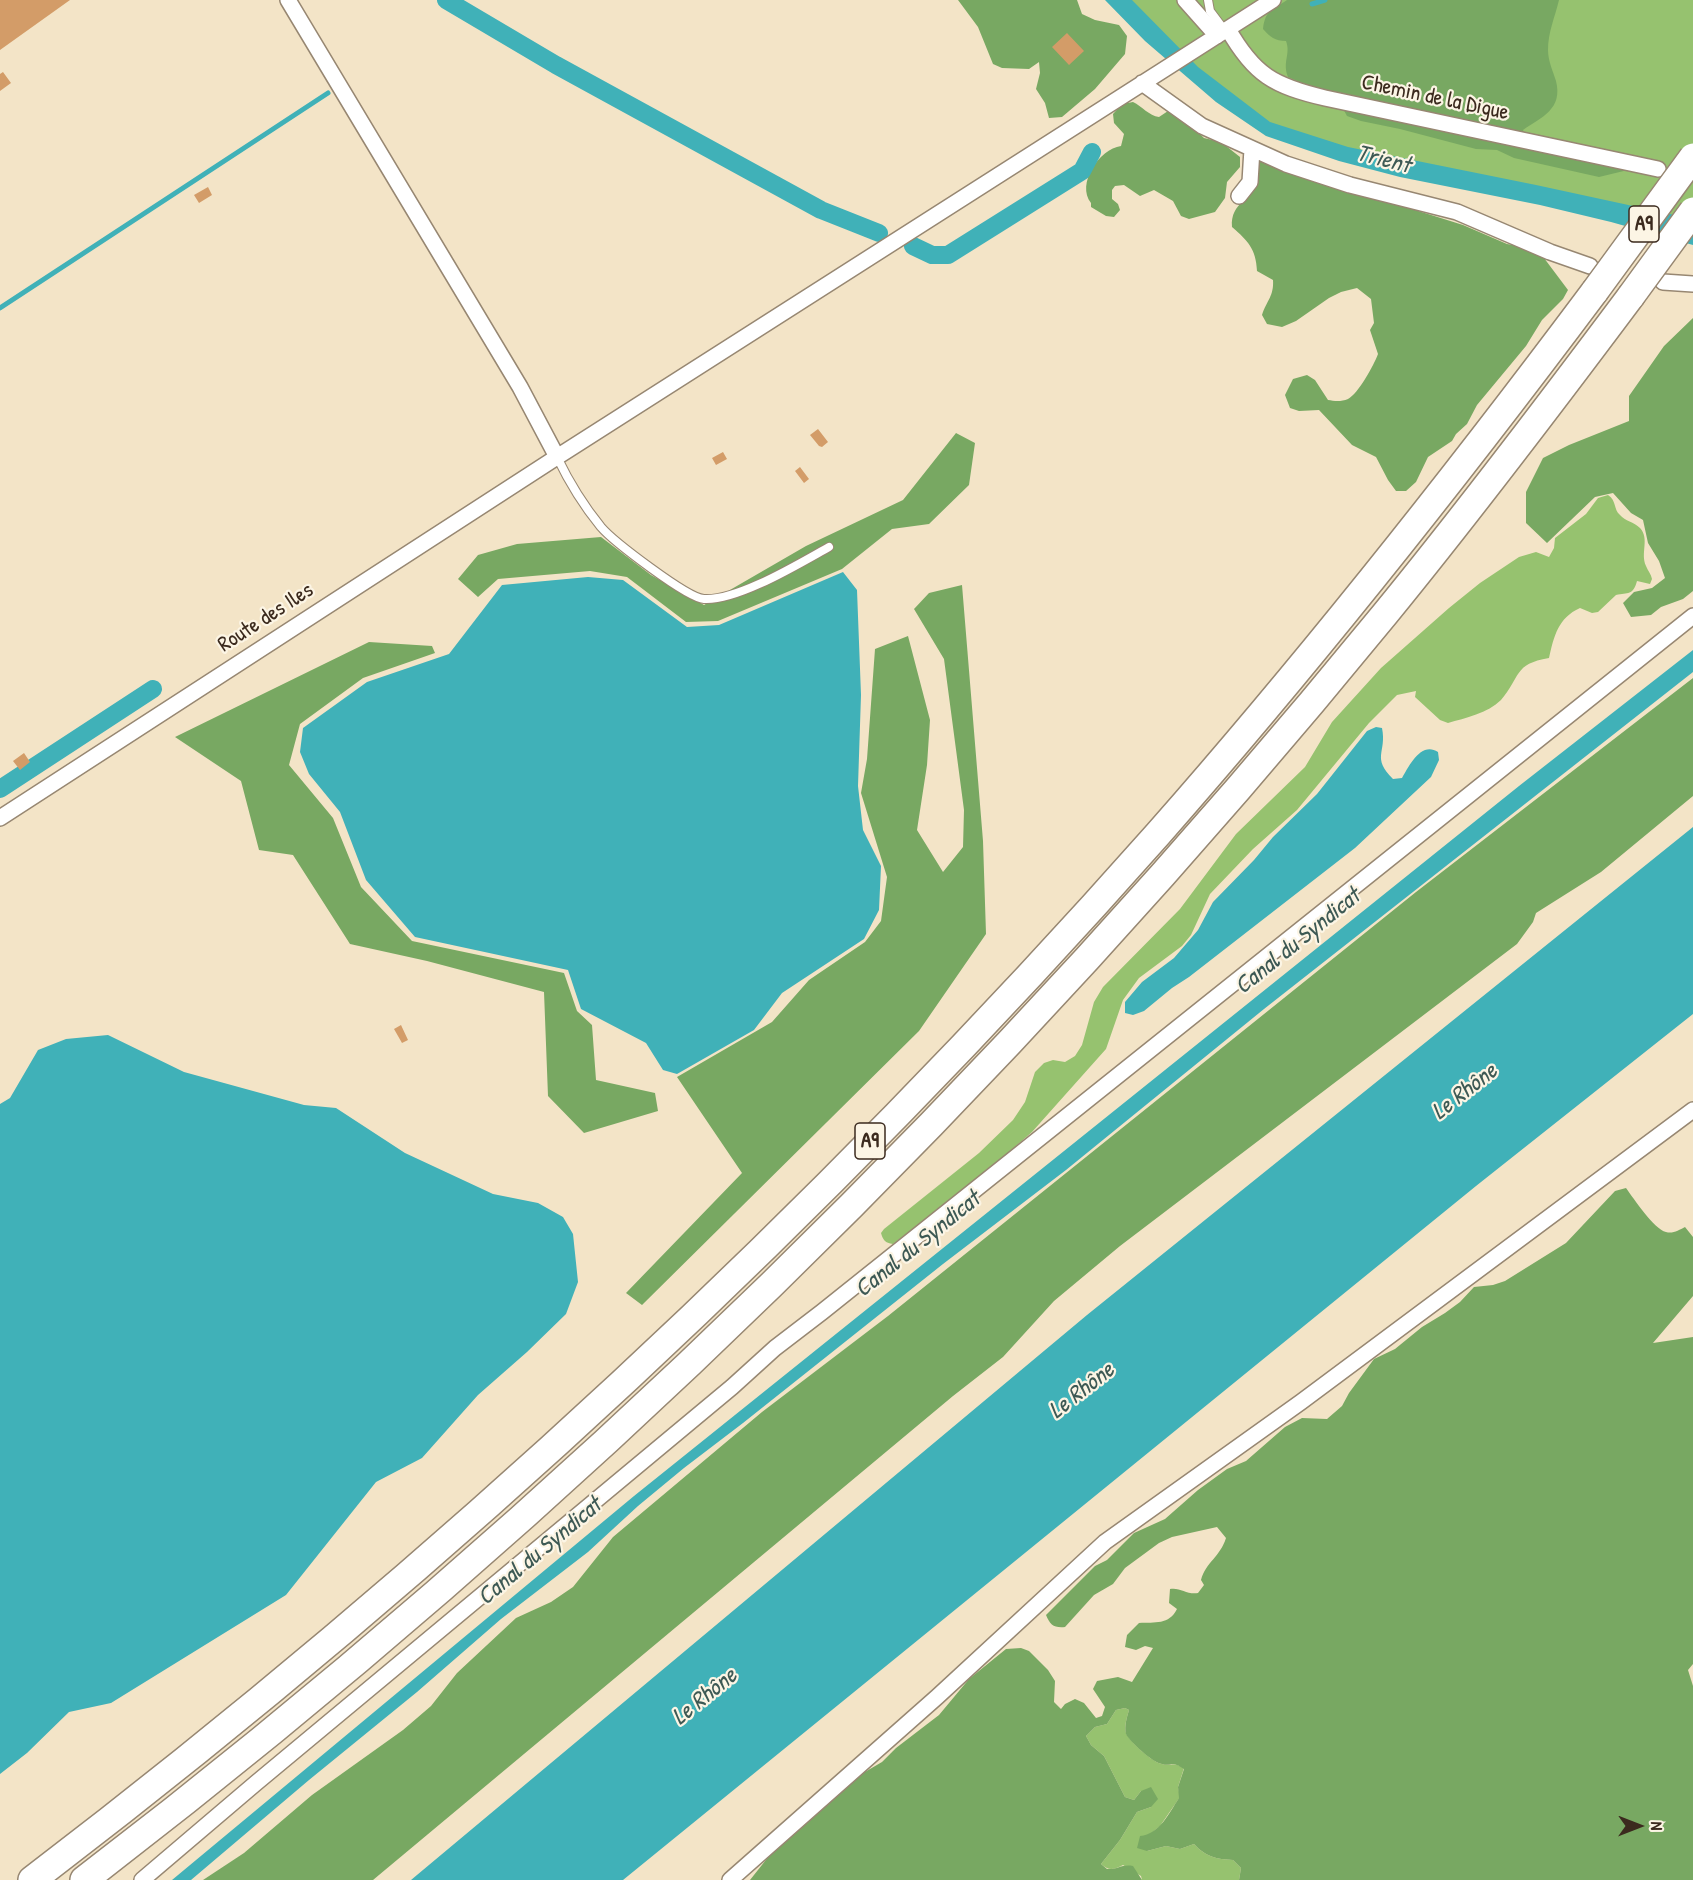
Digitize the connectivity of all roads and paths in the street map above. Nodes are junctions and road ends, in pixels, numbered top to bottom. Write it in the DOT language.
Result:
graph roads {
  1 [pos="288,0"];
  2 [pos="1185,0"];
  3 [pos="1208,0"];
  4 [pos="1273,0"];
  5 [pos="1223,32"];
  6 [pos="1147,80"];
  7 [pos="1252,149"];
  8 [pos="1693,157"];
  9 [pos="1658,169"];
  10 [pos="1239,196"];
  11 [pos="1693,211"];
  12 [pos="1593,279"];
  13 [pos="1663,282"];
  14 [pos="1693,284"];
  15 [pos="557,458"];
  16 [pos="829,547"];
  17 [pos="1693,616"];
  18 [pos="0,818"];
  19 [pos="1693,1110"];
  20 [pos="32,1880"];
  21 [pos="84,1880"];
  22 [pos="142,1880"];
  23 [pos="730,1880"];
  1 -- 15 [label="street"];
  2 -- 5 [label="street, Chemin de la Digue"];
  3 -- 5 [label="lane"];
  4 -- 5 [label="street, Route des Iles"];
  5 -- 6 [label="street, Route des Iles"];
  5 -- 9 [label="street, Chemin de la Digue"];
  6 -- 7 [label="street"];
  6 -- 15 [label="street, Route des Iles"];
  7 -- 10 [label="street"];
  7 -- 12 [label="street"];
  8 -- 12 [label="highway, A9, bridge"];
  11 -- 21 [label="highway, A9, bridge"];
  12 -- 20 [label="highway, A9"];
  13 -- 14 [label="street"];
  15 -- 16 [label="lane"];
  15 -- 18 [label="street, Route des Iles"];
  17 -- 22 [label="street"];
  19 -- 23 [label="street"];
}
